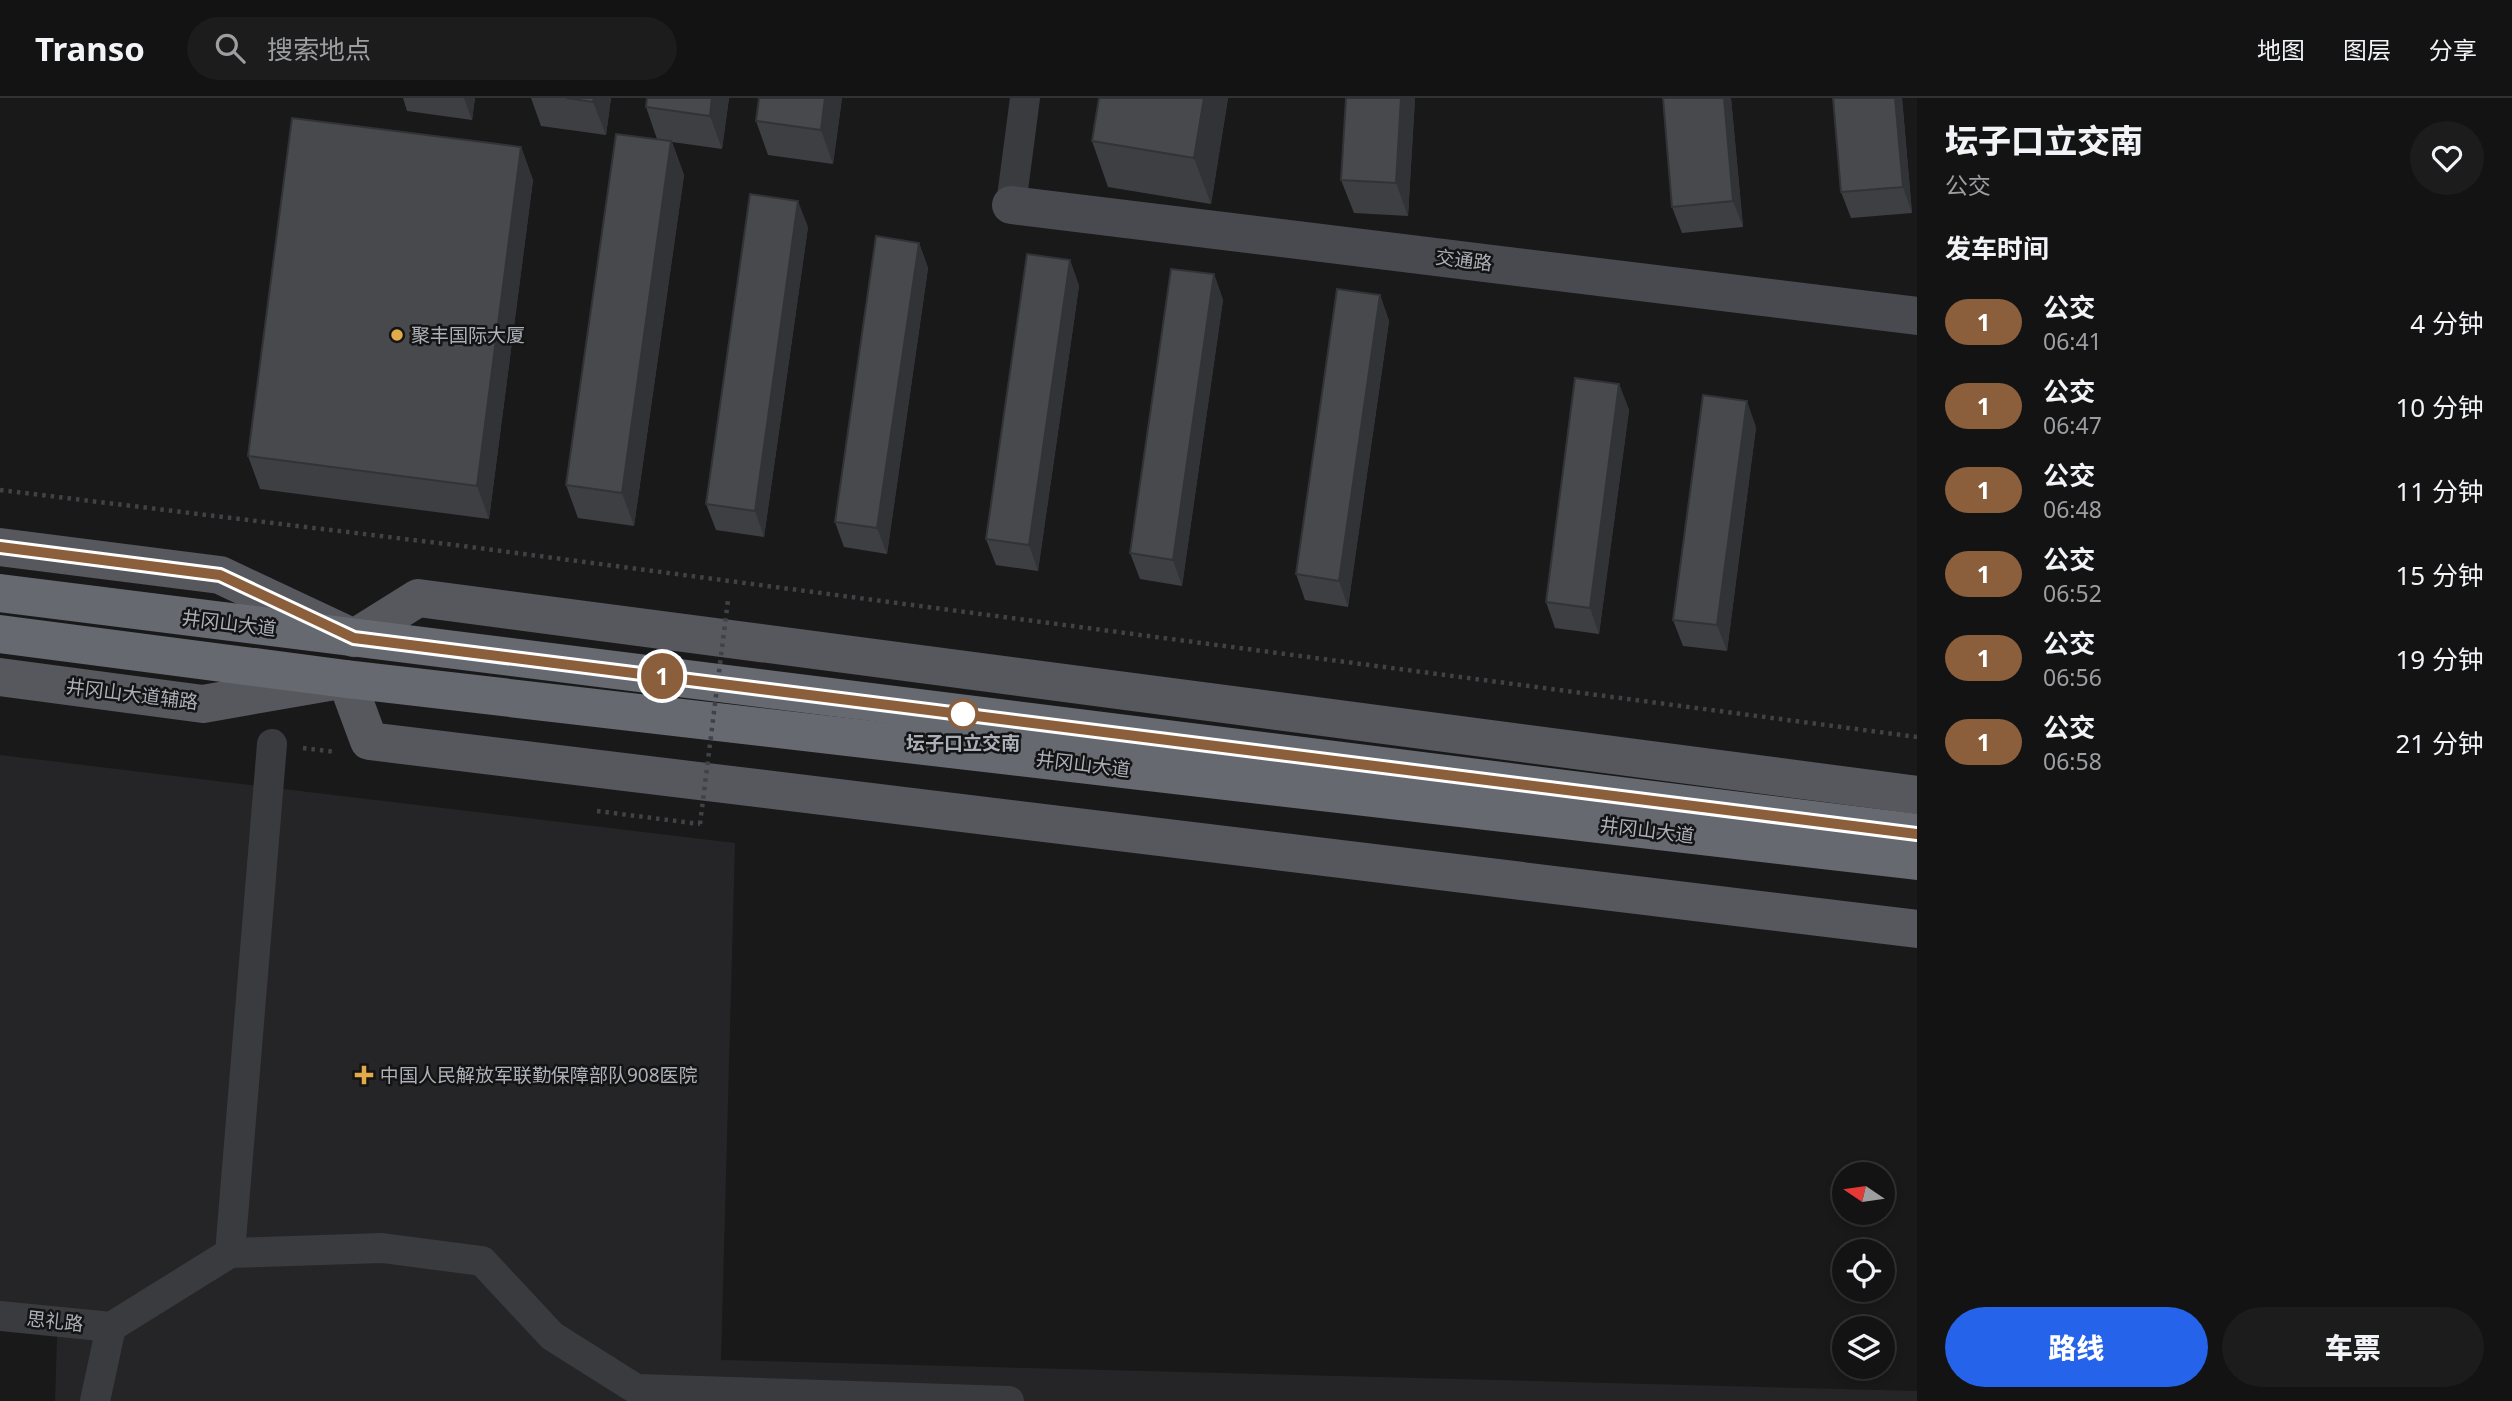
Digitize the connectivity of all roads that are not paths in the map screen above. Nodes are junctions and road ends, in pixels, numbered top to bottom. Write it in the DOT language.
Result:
graph roads {
  1 [pos="1025,98"];
  2 [pos="1011,205"];
  3 [pos="1917,316"];
  4 [pos="0,547"];
  5 [pos="0,593"];
  6 [pos="0,634"];
  7 [pos="354,638"];
  8 [pos="0,677"];
  9 [pos="346,679"];
  10 [pos="272,744"];
  11 [pos="1917,795"];
  12 [pos="1917,834"];
  13 [pos="1917,861"];
  14 [pos="1917,929"];
  15 [pos="230,1253"];
  16 [pos="0,1316"];
  17 [pos="111,1327"];
  18 [pos="636,1395"];
  19 [pos="95,1401"];
  20 [pos="1009,1401"];
  1 -- 2 [label="street"];
  2 -- 3 [label="street, 交通路"];
  4 -- 7 [label="main road"];
  5 -- 7 [label="highway, 井冈山大道"];
  6 -- 9 [label="highway, 井冈山大道"];
  7 -- 11 [label="main road"];
  7 -- 12 [label="highway, 井冈山大道"];
  8 -- 9 [label="main road, 井冈山大道辅路"];
  9 -- 13 [label="highway, 井冈山大道"];
  9 -- 14 [label="main road"];
  10 -- 15 [label="street"];
  15 -- 17 [label="street"];
  15 -- 18 [label="street"];
  16 -- 17 [label="street, 思礼路"];
  17 -- 19 [label="street"];
  18 -- 20 [label="street"];
}
